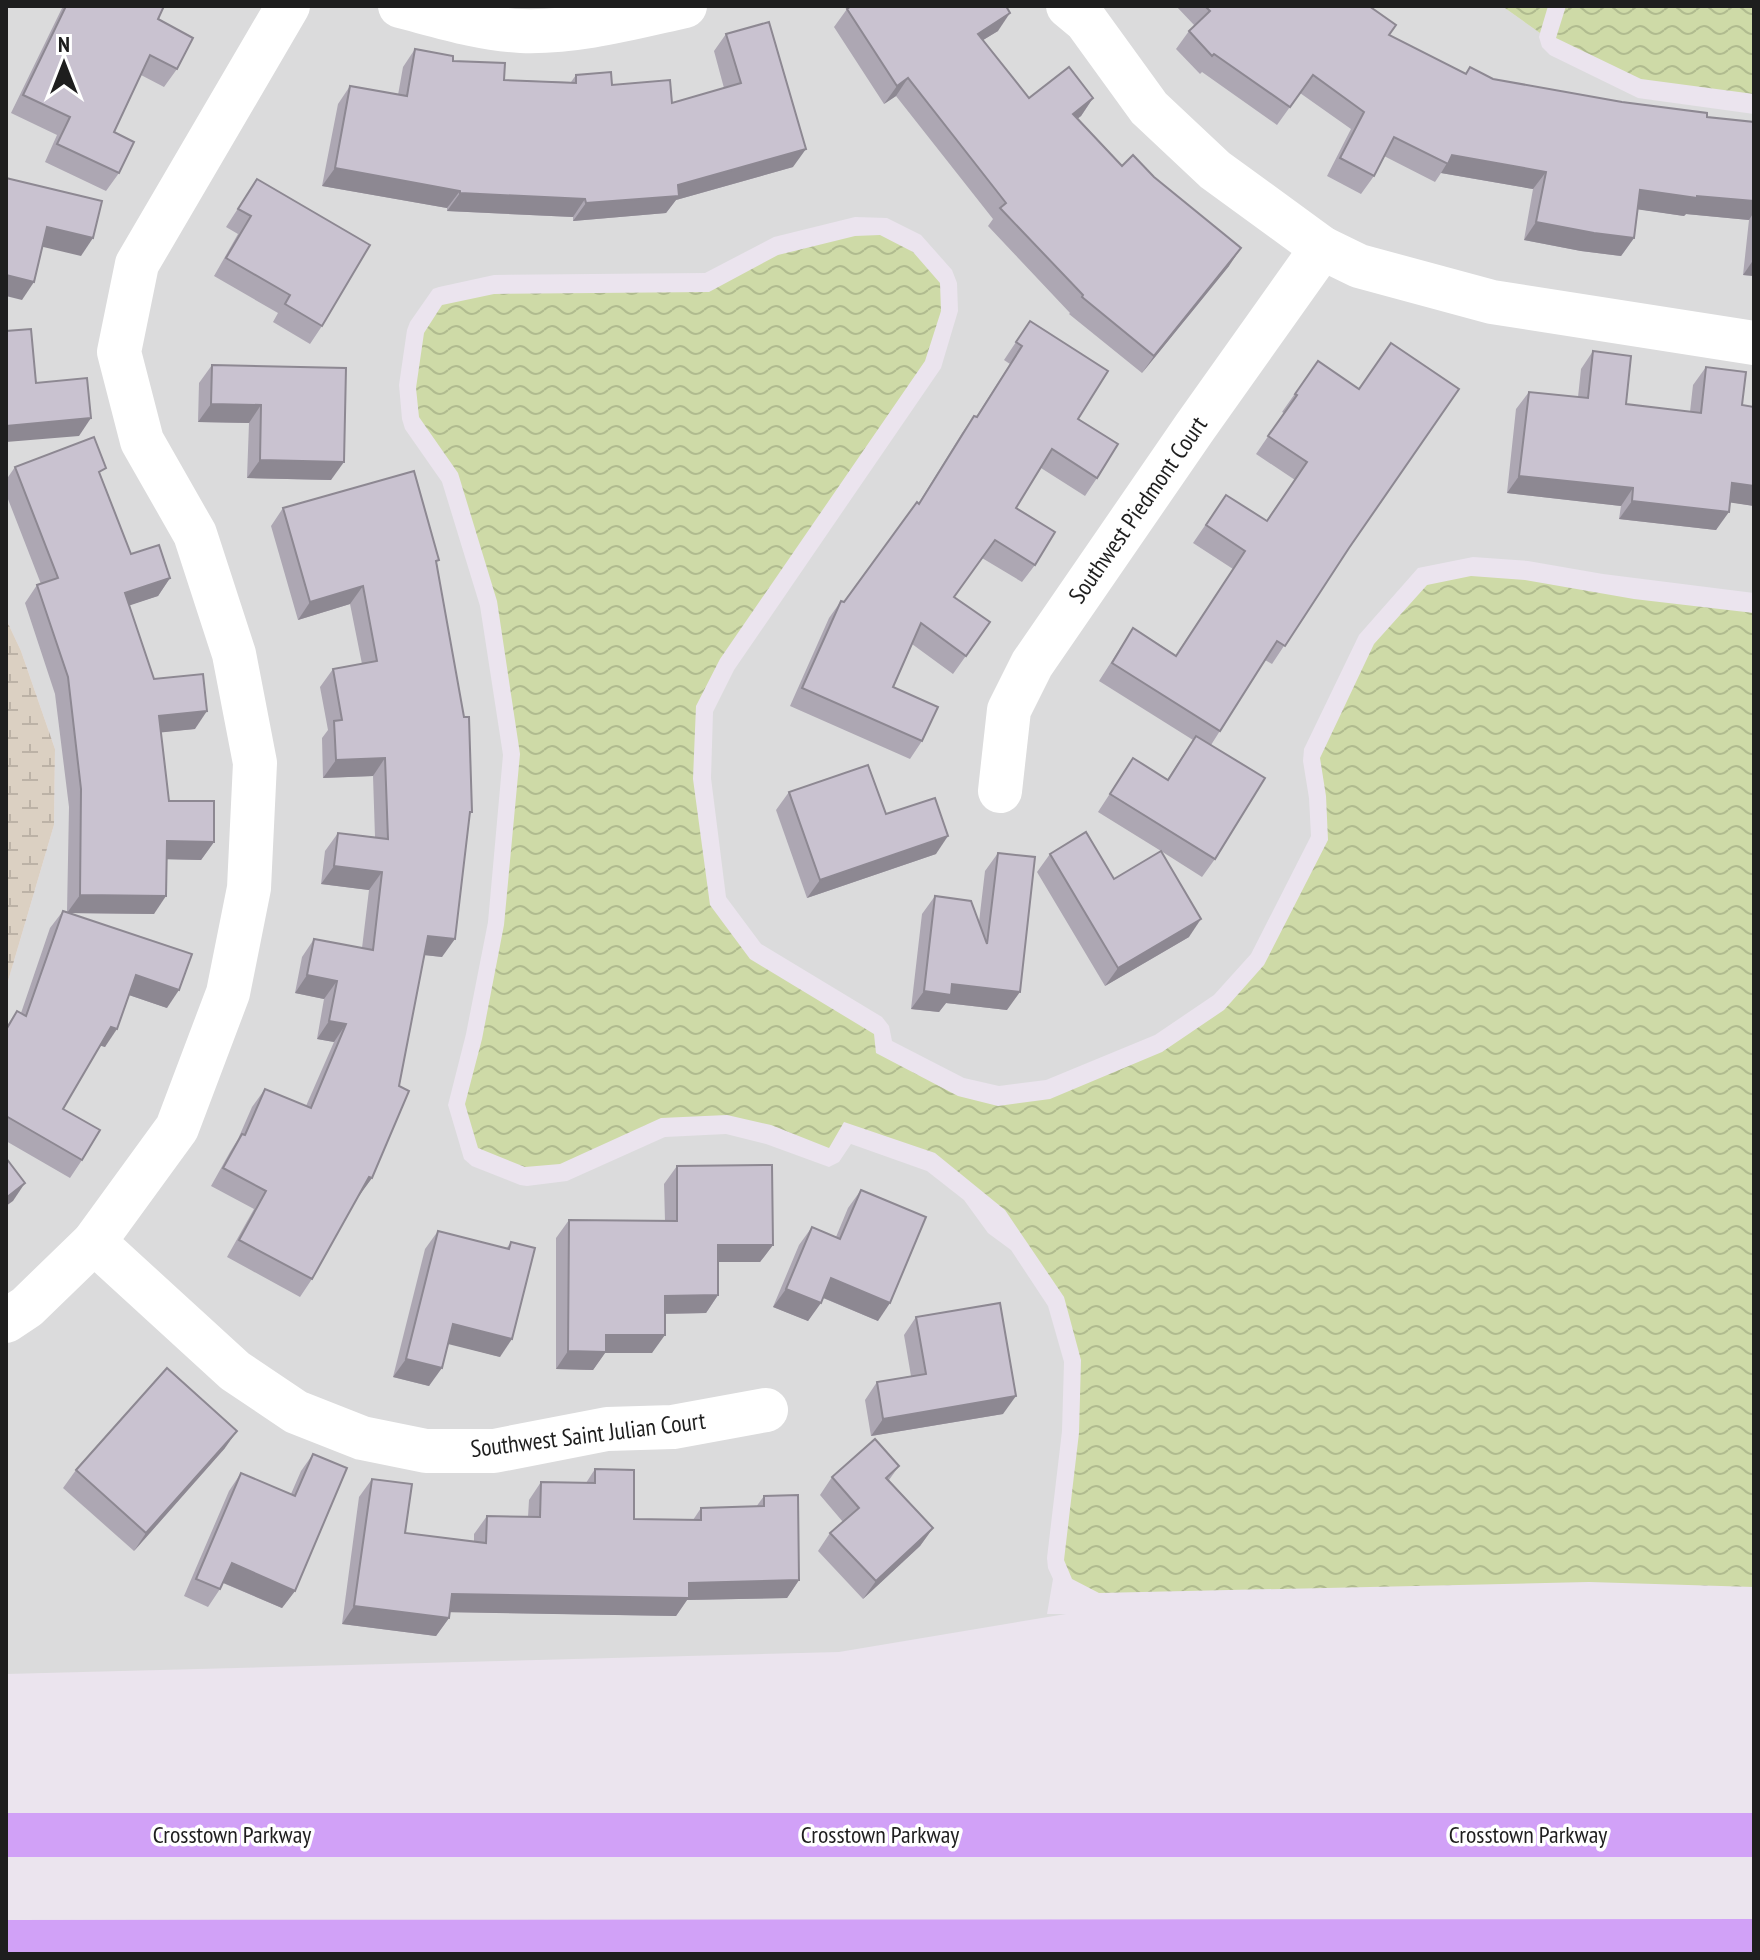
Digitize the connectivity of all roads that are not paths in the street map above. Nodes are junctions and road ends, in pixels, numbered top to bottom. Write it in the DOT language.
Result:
graph roads {
  1 [pos="288,6"];
  2 [pos="400,6"];
  3 [pos="685,6"];
  4 [pos="1068,6"];
  5 [pos="1322,248"];
  6 [pos="1754,343"];
  7 [pos="1000,791"];
  8 [pos="94,1242"];
  9 [pos="6,1321"];
  10 [pos="766,1410"];
  11 [pos="6,1835"];
  12 [pos="1754,1835"];
  13 [pos="1754,1941"];
  14 [pos="6,1942"];
  1 -- 8 [label="street"];
  2 -- 3 [label="street"];
  4 -- 5 [label="street"];
  5 -- 6 [label="street"];
  5 -- 7 [label="street, Southwest Piedmont Court"];
  8 -- 9 [label="street"];
  8 -- 10 [label="street, Southwest Saint Julian Court"];
  11 -- 12 [label="main road, Crosstown Parkway"];
  13 -- 14 [label="main road"];
}
